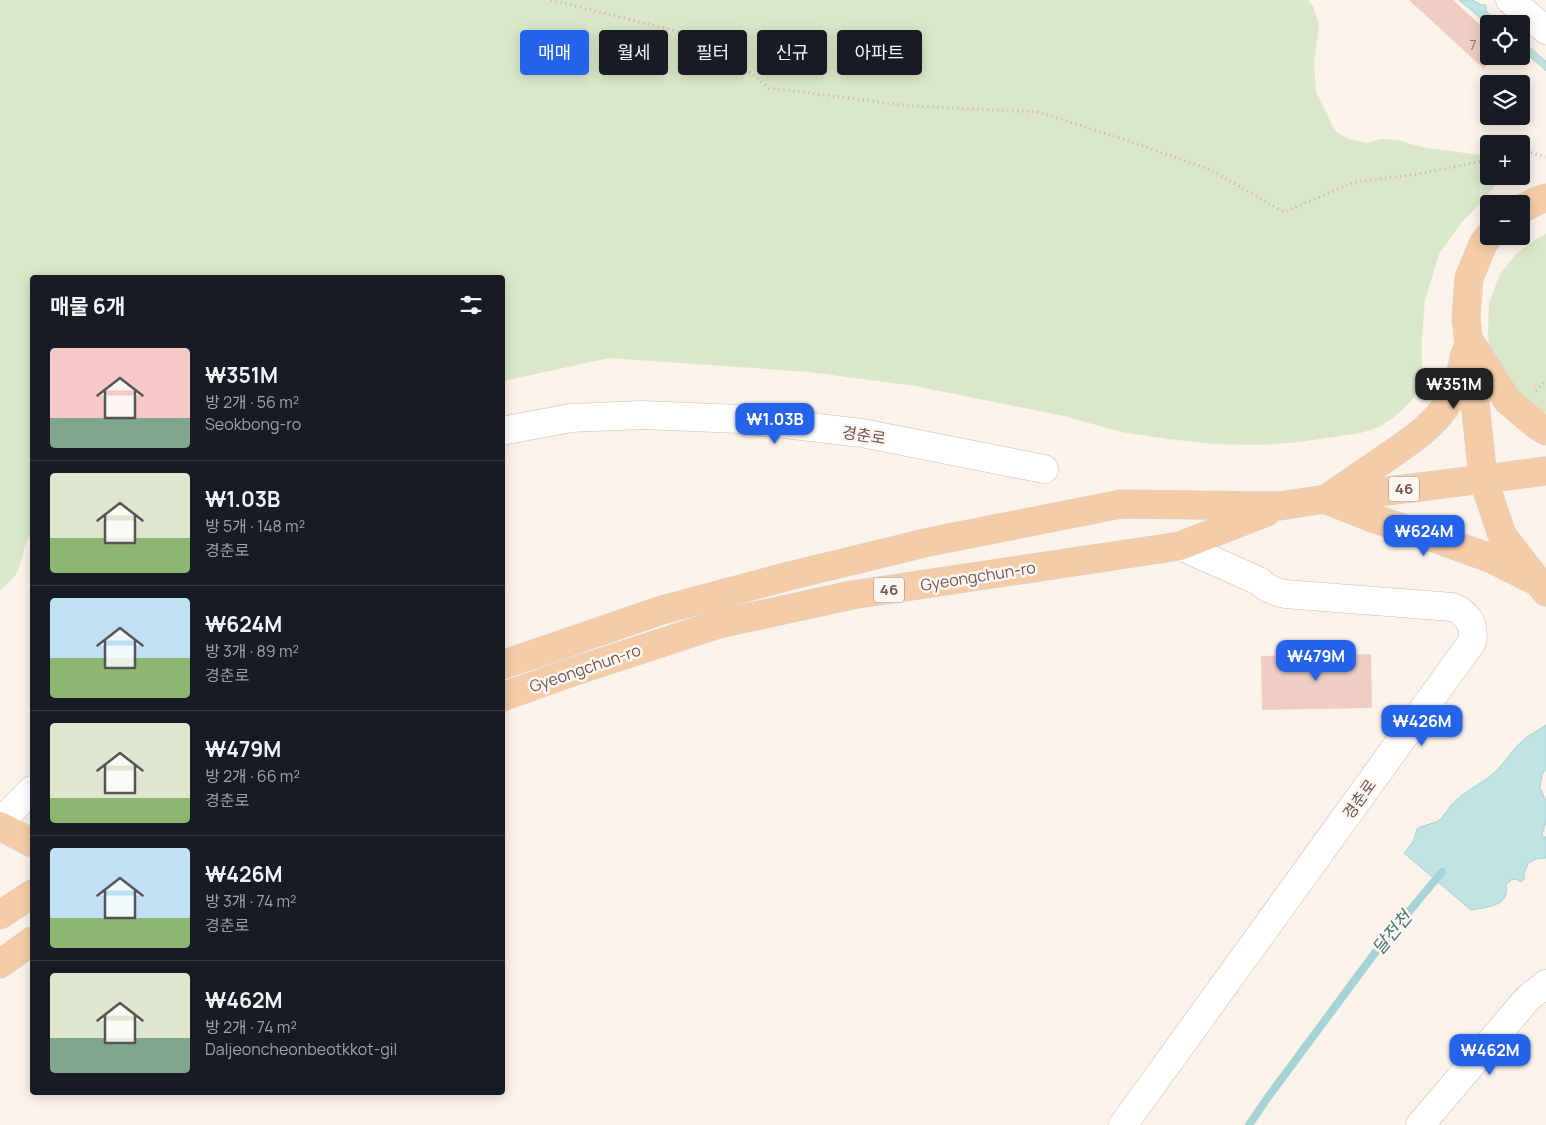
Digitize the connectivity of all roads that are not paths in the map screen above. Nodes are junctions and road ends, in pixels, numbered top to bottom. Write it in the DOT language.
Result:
graph roads {
  1 [pos="1510,0"];
  2 [pos="1546,30"];
  3 [pos="1546,198"];
  4 [pos="1530,204"];
  5 [pos="1483,245"];
  6 [pos="1468,338"];
  7 [pos="505,430"];
  8 [pos="1546,431"];
  9 [pos="1044,469"];
  10 [pos="1546,471"];
  11 [pos="1483,478"];
  12 [pos="1325,499"];
  13 [pos="1280,506"];
  14 [pos="1180,546"];
  15 [pos="1543,581"];
  16 [pos="505,664"];
  17 [pos="505,695"];
  18 [pos="30,792"];
  19 [pos="0,822"];
  20 [pos="0,826"];
  21 [pos="30,842"];
  22 [pos="30,895"];
  23 [pos="0,915"];
  24 [pos="30,942"];
  25 [pos="0,964"];
  26 [pos="1537,991"];
  27 [pos="1123,1125"];
  28 [pos="1420,1125"];
  1 -- 2 [label="street"];
  3 -- 4 [label="main road"];
  5 -- 6 [label="main road"];
  6 -- 8 [label="main road"];
  6 -- 11 [label="main road"];
  6 -- 12 [label="main road"];
  7 -- 9 [label="street, 경춘로"];
  10 -- 11 [label="main road, Gyeongchun-ro / 46"];
  11 -- 12 [label="main road, Gyeongchun-ro / 46"];
  11 -- 15 [label="main road"];
  12 -- 13 [label="main road, Gyeongchun-ro / 46"];
  12 -- 15 [label="main road"];
  13 -- 14 [label="main road, Gyeongchun-ro / 46"];
  13 -- 16 [label="main road, Gyeongchun-ro / 46"];
  14 -- 17 [label="main road, Gyeongchun-ro / 46"];
  14 -- 27 [label="street, 경춘로"];
  18 -- 19 [label="street"];
  20 -- 21 [label="main road"];
  22 -- 23 [label="main road"];
  24 -- 25 [label="main road"];
  26 -- 28 [label="street"];
}
